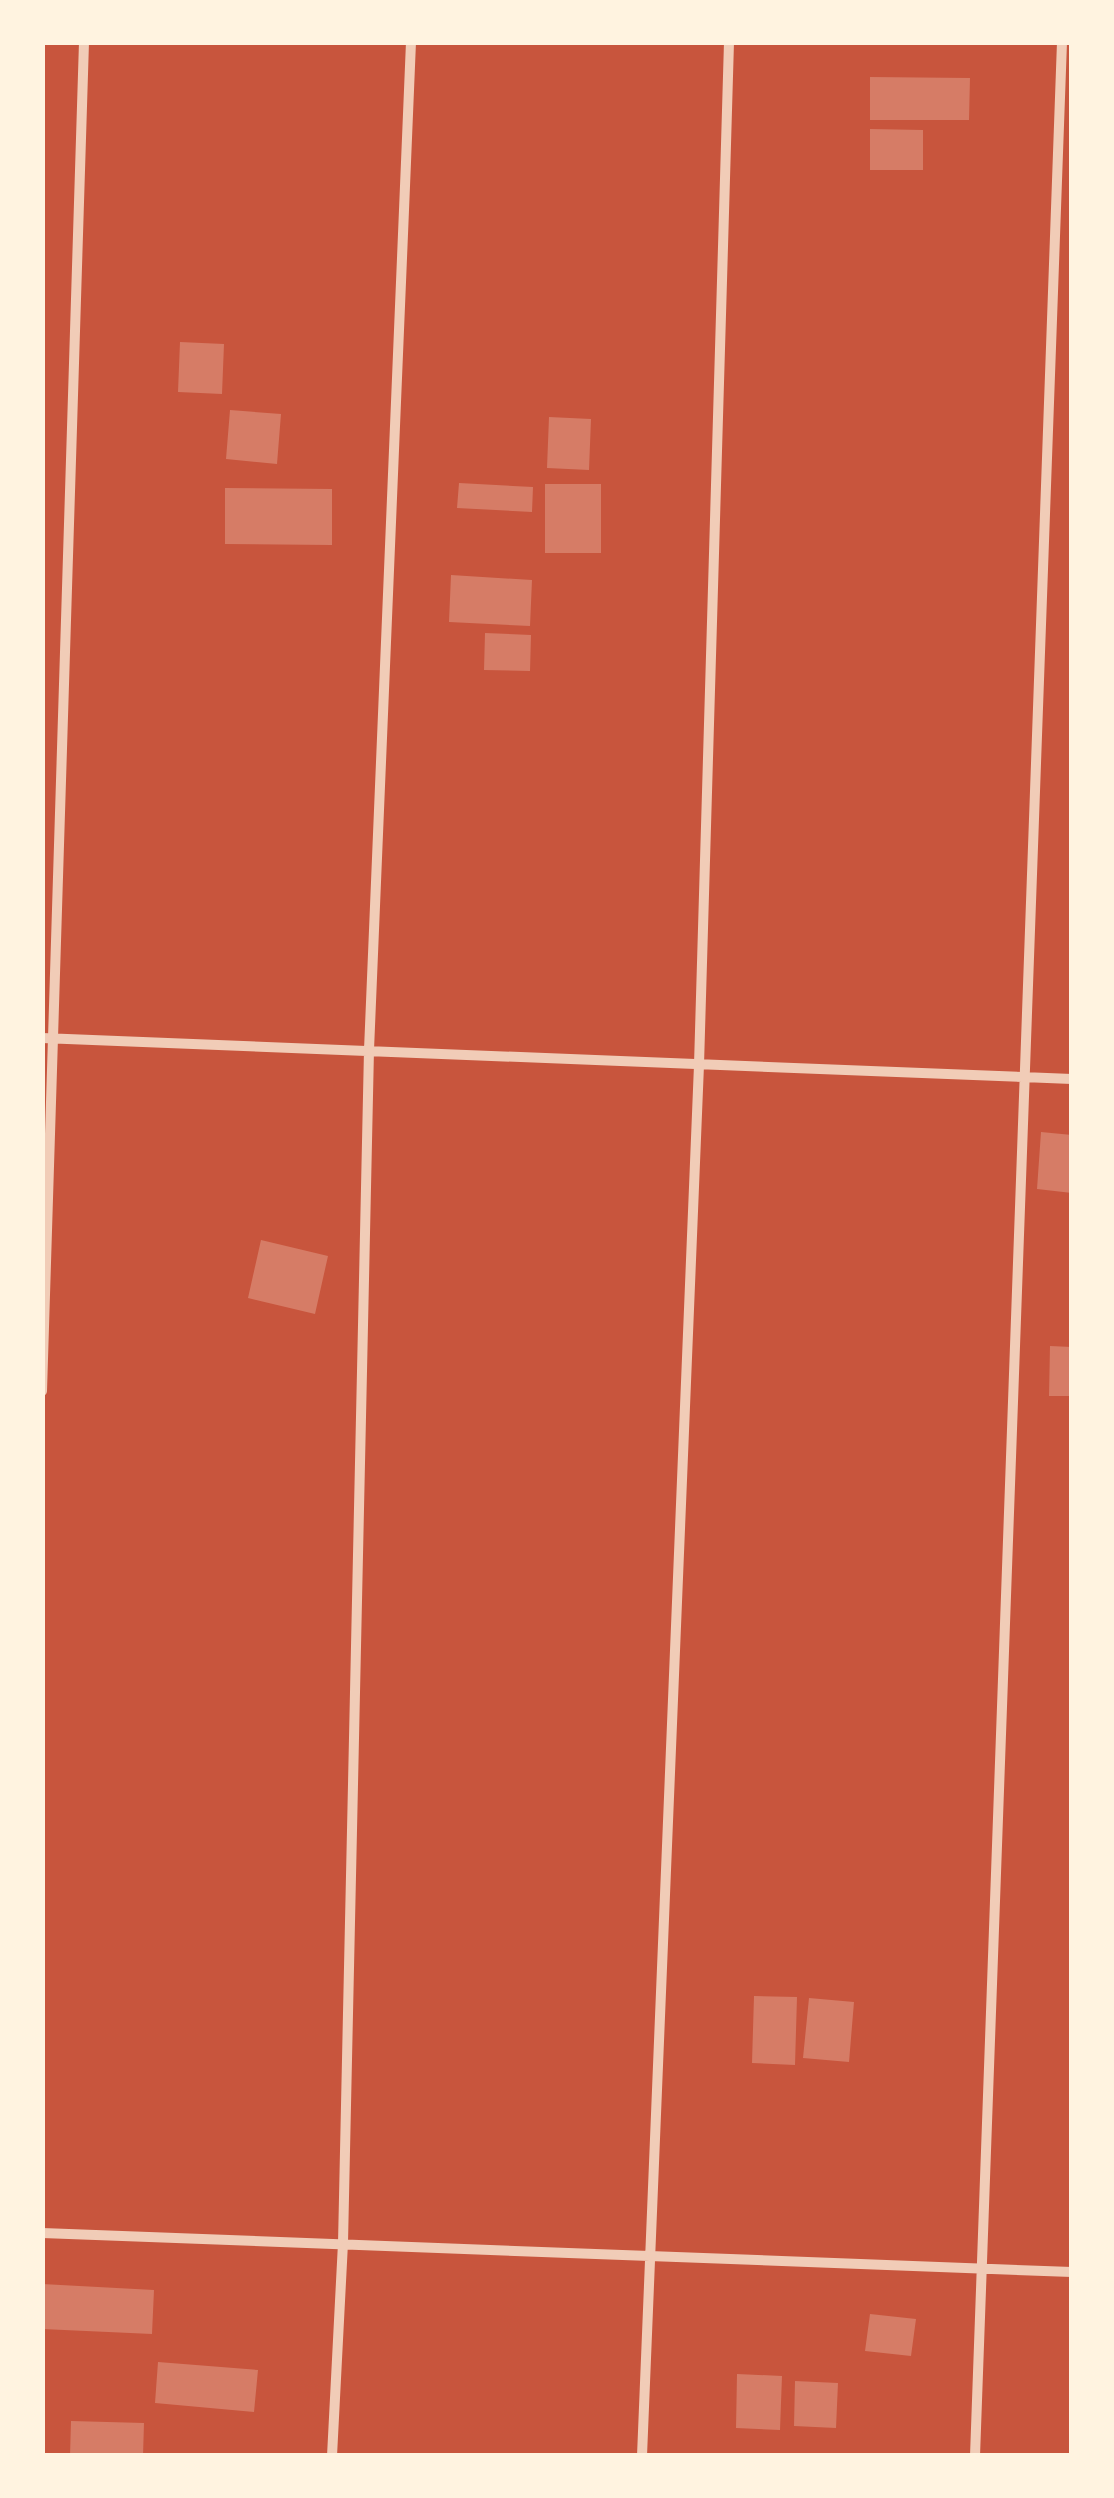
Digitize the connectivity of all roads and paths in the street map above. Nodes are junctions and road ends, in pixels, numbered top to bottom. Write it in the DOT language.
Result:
graph roads {
  1 [pos="84,42"];
  2 [pos="410,42"];
  3 [pos="729,42"];
  4 [pos="1062,42"];
  5 [pos="48,1038"];
  6 [pos="369,1050"];
  7 [pos="700,1066"];
  8 [pos="1025,1077"];
  9 [pos="1072,1079"];
  10 [pos="42,1391"];
  11 [pos="42,2233"];
  12 [pos="343,2243"];
  13 [pos="649,2257"];
  14 [pos="979,2269"];
  15 [pos="1072,2272"];
  16 [pos="332,2456"];
  17 [pos="642,2456"];
  18 [pos="975,2456"];
  1 -- 5 [label="street"];
  2 -- 6 [label="street"];
  3 -- 7 [label="street"];
  4 -- 8 [label="street"];
  5 -- 6 [label="street"];
  5 -- 10 [label="street"];
  6 -- 7 [label="street"];
  6 -- 12 [label="street"];
  7 -- 8 [label="street"];
  7 -- 13 [label="street"];
  8 -- 9 [label="street"];
  8 -- 14 [label="street"];
  11 -- 12 [label="street"];
  12 -- 13 [label="street"];
  12 -- 16 [label="street"];
  13 -- 14 [label="street"];
  13 -- 17 [label="street"];
  14 -- 15 [label="street"];
  14 -- 18 [label="street"];
}
